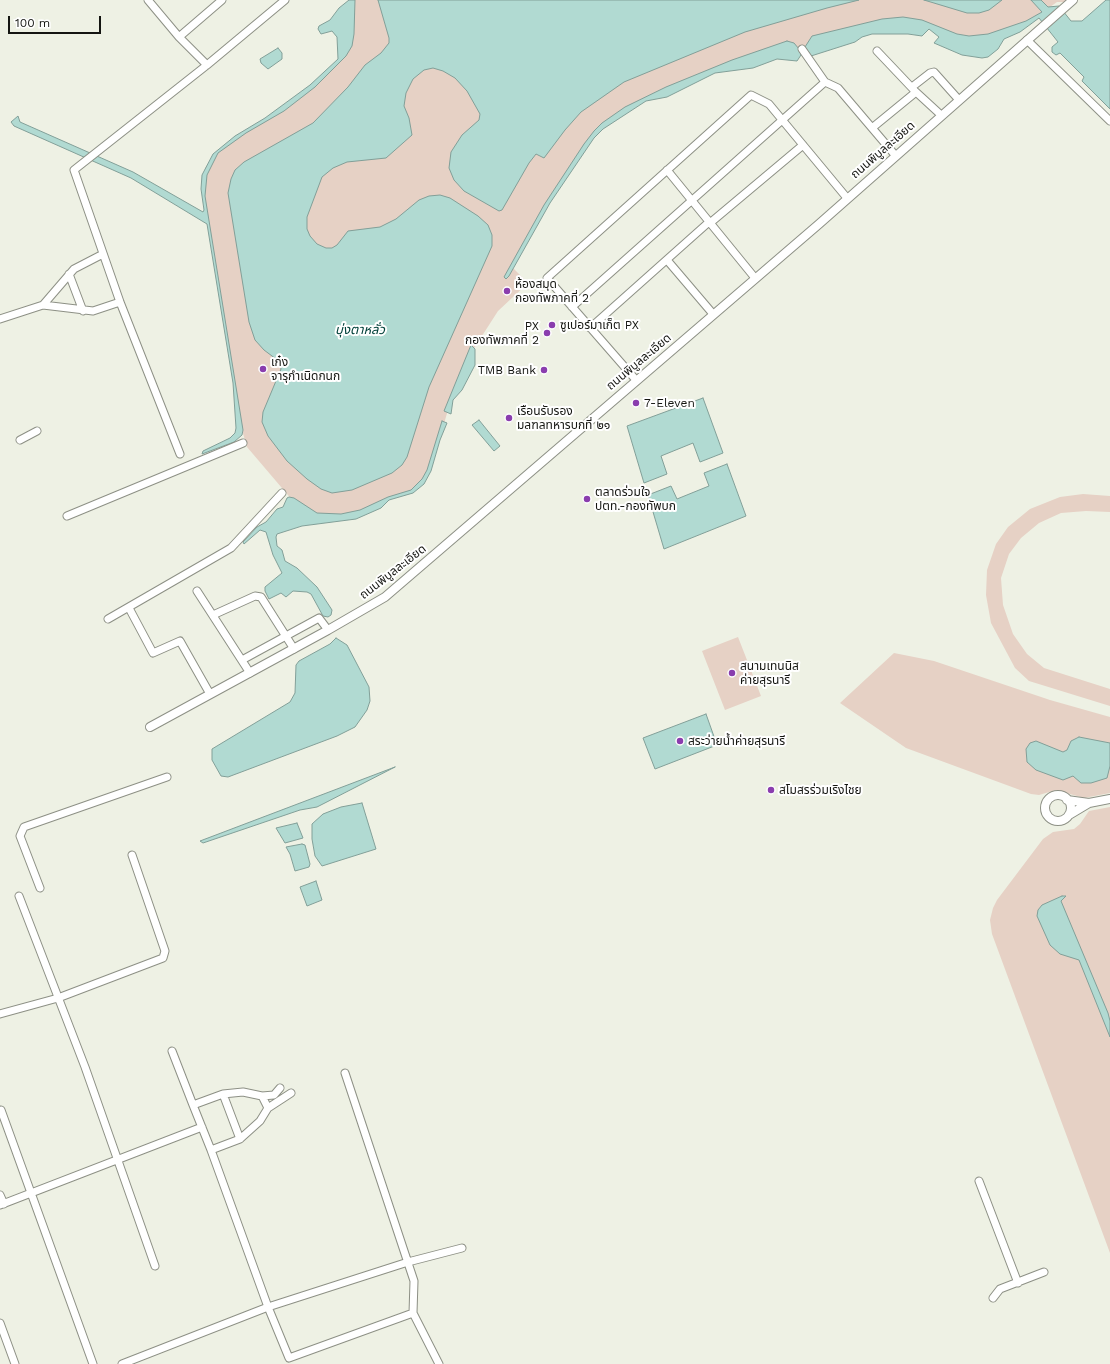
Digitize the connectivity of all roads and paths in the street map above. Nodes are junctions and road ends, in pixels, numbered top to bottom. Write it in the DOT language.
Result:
graph roads {
  1 [pos="148,0"];
  2 [pos="222,0"];
  3 [pos="285,0"];
  4 [pos="1073,0"];
  5 [pos="179,37"];
  6 [pos="1027,40"];
  7 [pos="802,48"];
  8 [pos="877,51"];
  9 [pos="207,65"];
  10 [pos="825,82"];
  11 [pos="914,89"];
  12 [pos="959,100"];
  13 [pos="941,115"];
  14 [pos="782,120"];
  15 [pos="1110,122"];
  16 [pos="872,128"];
  17 [pos="803,145"];
  18 [pos="895,155"];
  19 [pos="668,170"];
  20 [pos="847,198"];
  21 [pos="692,200"];
  22 [pos="710,222"];
  23 [pos="103,254"];
  24 [pos="667,260"];
  25 [pos="69,274"];
  26 [pos="755,278"];
  27 [pos="120,302"];
  28 [pos="43,306"];
  29 [pos="572,307"];
  30 [pos="83,310"];
  31 [pos="713,314"];
  32 [pos="0,319"];
  33 [pos="590,328"];
  34 [pos="636,380"];
  35 [pos="37,431"];
  36 [pos="20,440"];
  37 [pos="243,443"];
  38 [pos="180,454"];
  39 [pos="282,493"];
  40 [pos="67,516"];
  41 [pos="197,591"];
  42 [pos="129,608"];
  43 [pos="213,615"];
  44 [pos="108,619"];
  45 [pos="328,630"];
  46 [pos="285,636"];
  47 [pos="294,649"];
  48 [pos="242,660"];
  49 [pos="250,673"];
  50 [pos="210,694"];
  51 [pos="150,727"];
  52 [pos="167,777"];
  53 [pos="1110,799"];
  54 [pos="1067,800"];
  55 [pos="1089,803"];
  56 [pos="1069,815"];
  57 [pos="132,856"];
  58 [pos="40,888"];
  59 [pos="19,896"];
  60 [pos="58,998"];
  61 [pos="0,1014"];
  62 [pos="172,1051"];
  63 [pos="345,1073"];
  64 [pos="280,1088"];
  65 [pos="291,1093"];
  66 [pos="223,1094"];
  67 [pos="262,1096"];
  68 [pos="193,1105"];
  69 [pos="268,1108"];
  70 [pos="0,1109"];
  71 [pos="202,1127"];
  72 [pos="240,1139"];
  73 [pos="211,1150"];
  74 [pos="118,1161"];
  75 [pos="979,1181"];
  76 [pos="30,1194"];
  77 [pos="0,1195"];
  78 [pos="2,1204"];
  79 [pos="462,1248"];
  80 [pos="408,1262"];
  81 [pos="155,1266"];
  82 [pos="1044,1272"];
  83 [pos="1018,1283"];
  84 [pos="993,1298"];
  85 [pos="268,1307"];
  86 [pos="413,1313"];
  87 [pos="0,1323"];
  88 [pos="15,1364"];
  89 [pos="92,1364"];
  90 [pos="122,1364"];
  91 [pos="439,1364"];
  1 -- 5 [label="street"];
  2 -- 5 [label="street"];
  3 -- 9 [label="street"];
  4 -- 6 [label="street, ถนนพิบูลละเอียด"];
  5 -- 9 [label="street"];
  6 -- 12 [label="street, ถนนพิบูลละเอียด"];
  6 -- 15 [label="street"];
  7 -- 10 [label="street"];
  8 -- 11 [label="street"];
  9 -- 23 [label="street"];
  10 -- 14 [label="street"];
  10 -- 16 [label="street"];
  11 -- 12 [label="street"];
  11 -- 13 [label="street"];
  11 -- 16 [label="street"];
  12 -- 13 [label="street, ถนนพิบูลละเอียด"];
  13 -- 18 [label="street, ถนนพิบูลละเอียด"];
  14 -- 17 [label="street"];
  14 -- 19 [label="street"];
  14 -- 21 [label="street"];
  16 -- 18 [label="street"];
  17 -- 20 [label="street"];
  17 -- 22 [label="street"];
  18 -- 20 [label="street, ถนนพิบูลละเอียด"];
  19 -- 21 [label="street"];
  19 -- 29 [label="street"];
  20 -- 26 [label="street, ถนนพิบูลละเอียด"];
  21 -- 22 [label="street"];
  21 -- 29 [label="street"];
  22 -- 24 [label="street"];
  22 -- 26 [label="street"];
  23 -- 25 [label="street"];
  23 -- 27 [label="street"];
  24 -- 31 [label="street"];
  24 -- 33 [label="street"];
  25 -- 28 [label="street"];
  25 -- 30 [label="street"];
  26 -- 31 [label="street, ถนนพิบูลละเอียด"];
  27 -- 30 [label="street"];
  27 -- 38 [label="street"];
  28 -- 30 [label="street"];
  28 -- 32 [label="street"];
  29 -- 33 [label="street"];
  31 -- 34 [label="street, ถนนพิบูลละเอียด"];
  33 -- 34 [label="street"];
  34 -- 45 [label="street, ถนนพิบูลละเอียด"];
  35 -- 36 [label="street"];
  37 -- 40 [label="street"];
  39 -- 42 [label="street"];
  41 -- 43 [label="street"];
  42 -- 44 [label="street"];
  42 -- 50 [label="street"];
  43 -- 46 [label="street"];
  43 -- 48 [label="street"];
  45 -- 46 [label="street"];
  45 -- 47 [label="street, ถนนพิบูลละเอียด"];
  46 -- 47 [label="street"];
  46 -- 48 [label="street"];
  47 -- 49 [label="street, ถนนพิบูลละเอียด"];
  48 -- 49 [label="street"];
  49 -- 50 [label="street, ถนนพิบูลละเอียด"];
  50 -- 51 [label="street, ถนนพิบูลละเอียด"];
  52 -- 58 [label="street"];
  53 -- 55 [label="street"];
  54 -- 55 [label="street"];
  54 -- 56 [label="street"];
  54 -- 56 [label="street"];
  55 -- 56 [label="street"];
  57 -- 60 [label="street"];
  59 -- 60 [label="street"];
  60 -- 61 [label="street"];
  60 -- 74 [label="street"];
  62 -- 68 [label="street"];
  63 -- 80 [label="street"];
  64 -- 67 [label="street"];
  65 -- 69 [label="street"];
  66 -- 67 [label="street"];
  66 -- 68 [label="street"];
  66 -- 72 [label="street"];
  67 -- 69 [label="street"];
  68 -- 71 [label="street"];
  69 -- 72 [label="street"];
  70 -- 76 [label="street"];
  71 -- 73 [label="street"];
  71 -- 74 [label="street"];
  72 -- 73 [label="street"];
  73 -- 85 [label="street"];
  74 -- 76 [label="street"];
  74 -- 81 [label="street"];
  75 -- 83 [label="street"];
  76 -- 78 [label="street"];
  76 -- 89 [label="street"];
  77 -- 78 [label="street"];
  79 -- 80 [label="street"];
  80 -- 85 [label="street"];
  80 -- 86 [label="street"];
  82 -- 83 [label="street"];
  83 -- 84 [label="street"];
  85 -- 86 [label="street"];
  85 -- 90 [label="street"];
  86 -- 91 [label="street"];
  87 -- 88 [label="street"];
}
